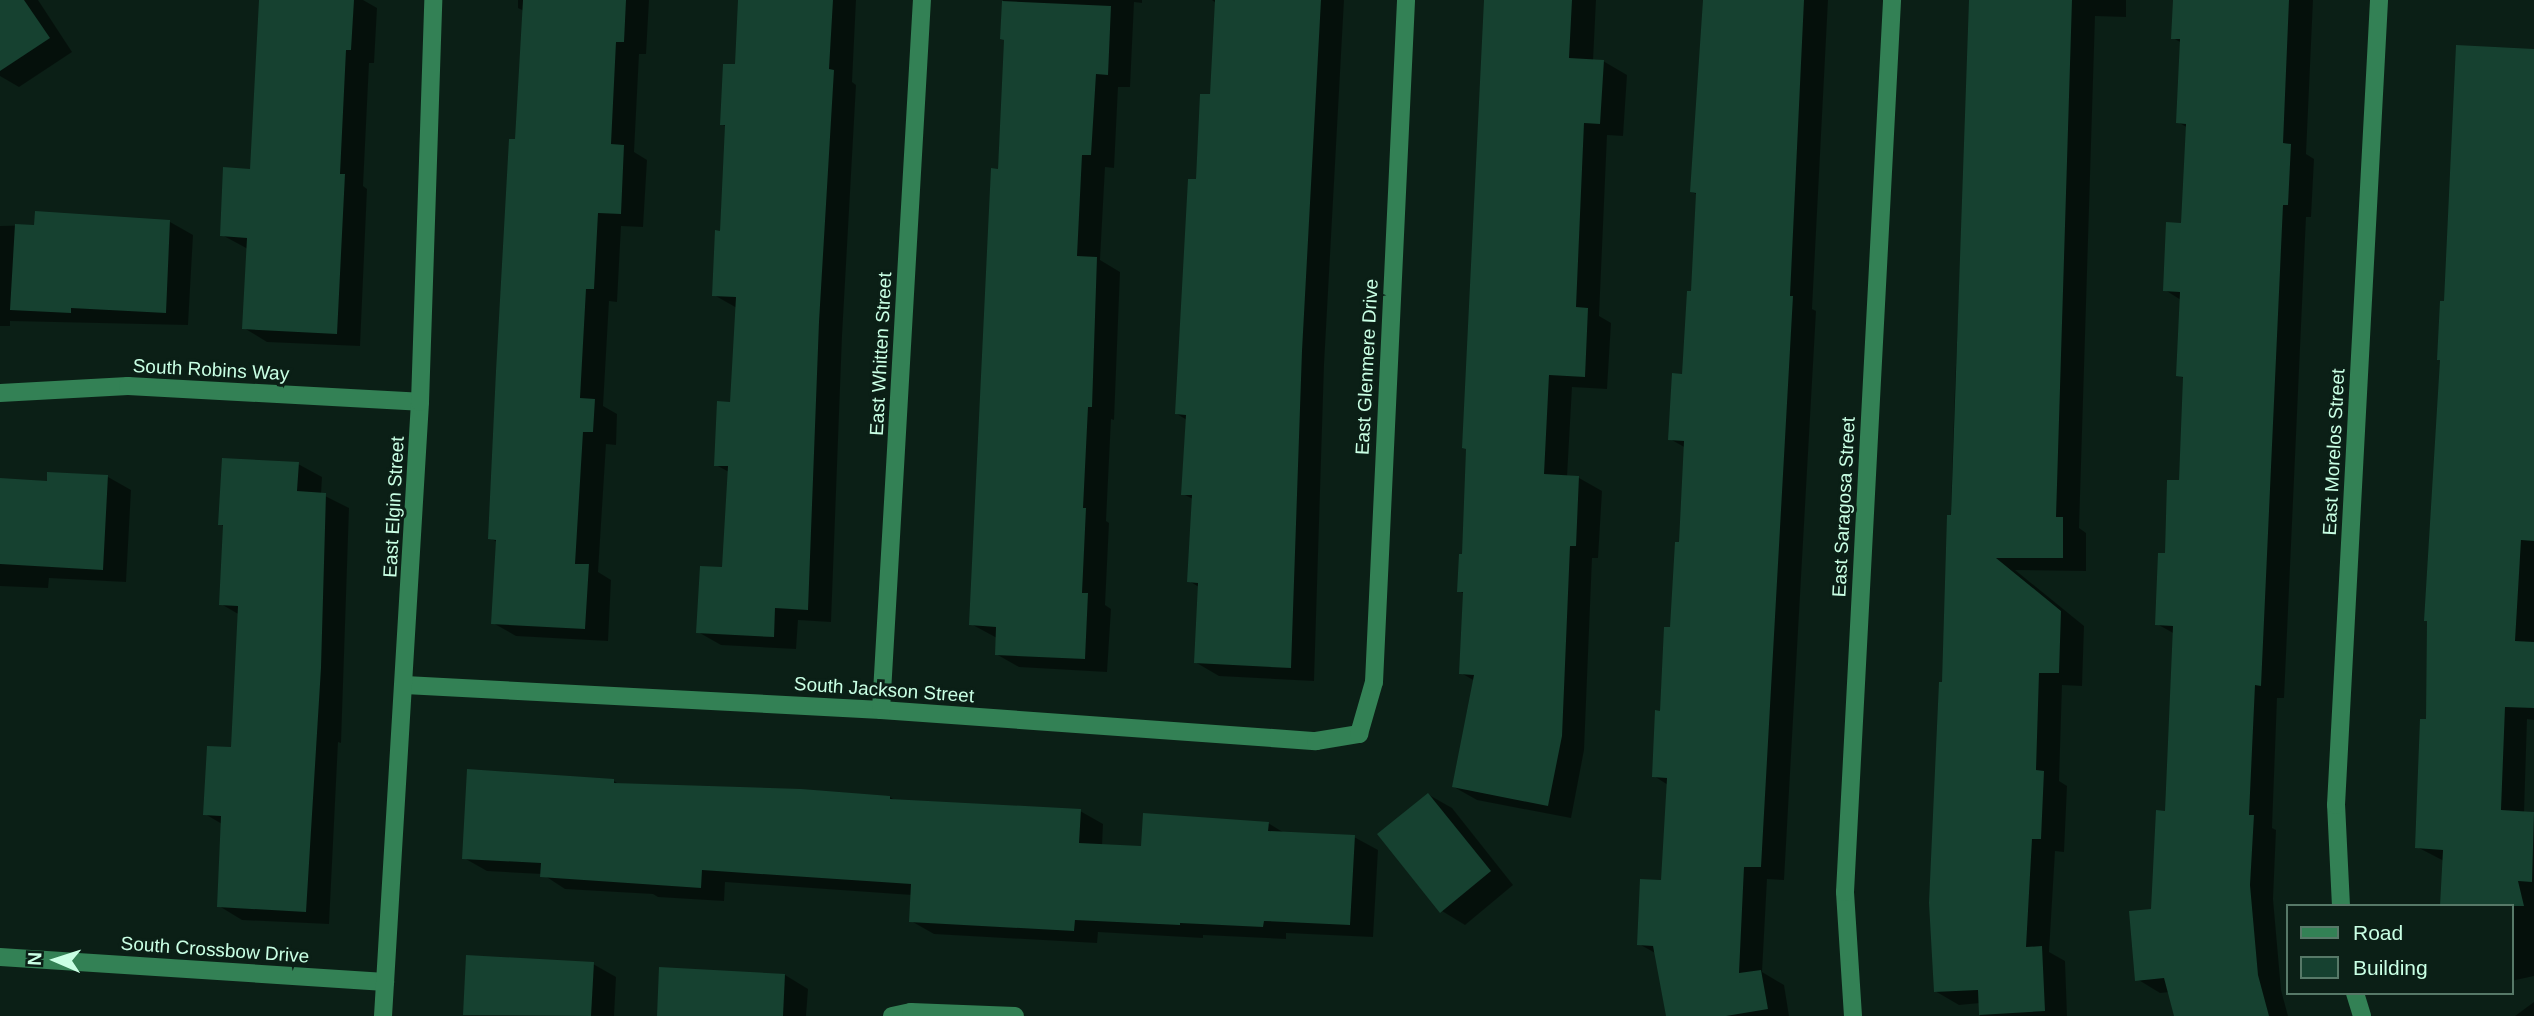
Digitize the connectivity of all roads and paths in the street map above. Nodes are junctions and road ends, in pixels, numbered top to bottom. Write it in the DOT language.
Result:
graph roads {
  1 [pos="433,0"];
  2 [pos="922,0"];
  3 [pos="1406,0"];
  4 [pos="1892,0"];
  5 [pos="2379,0"];
  6 [pos="0,393"];
  7 [pos="420,402"];
  8 [pos="405,685"];
  9 [pos="881,710"];
  10 [pos="1359,734"];
  11 [pos="2341,904"];
  12 [pos="0,957"];
  13 [pos="385,982"];
  14 [pos="2356,995"];
  15 [pos="383,1016"];
  16 [pos="892,1016"];
  17 [pos="1015,1016"];
  18 [pos="1853,1016"];
  19 [pos="2362,1016"];
  1 -- 7 [label="street, East Elgin Street"];
  2 -- 9 [label="street, East Whitten Street"];
  3 -- 10 [label="street, East Glenmere Drive"];
  4 -- 18 [label="street, East Saragosa Street"];
  5 -- 11 [label="street, East Morelos Street"];
  6 -- 7 [label="street, South Robins Way"];
  7 -- 8 [label="street, East Elgin Street"];
  8 -- 9 [label="street, South Jackson Street"];
  8 -- 13 [label="street, East Elgin Street"];
  9 -- 10 [label="street, South Jackson Street"];
  12 -- 13 [label="street, South Crossbow Drive"];
  13 -- 15 [label="street, East Elgin Street"];
  14 -- 19 [label="street"];
  16 -- 17 [label="street"];
}
